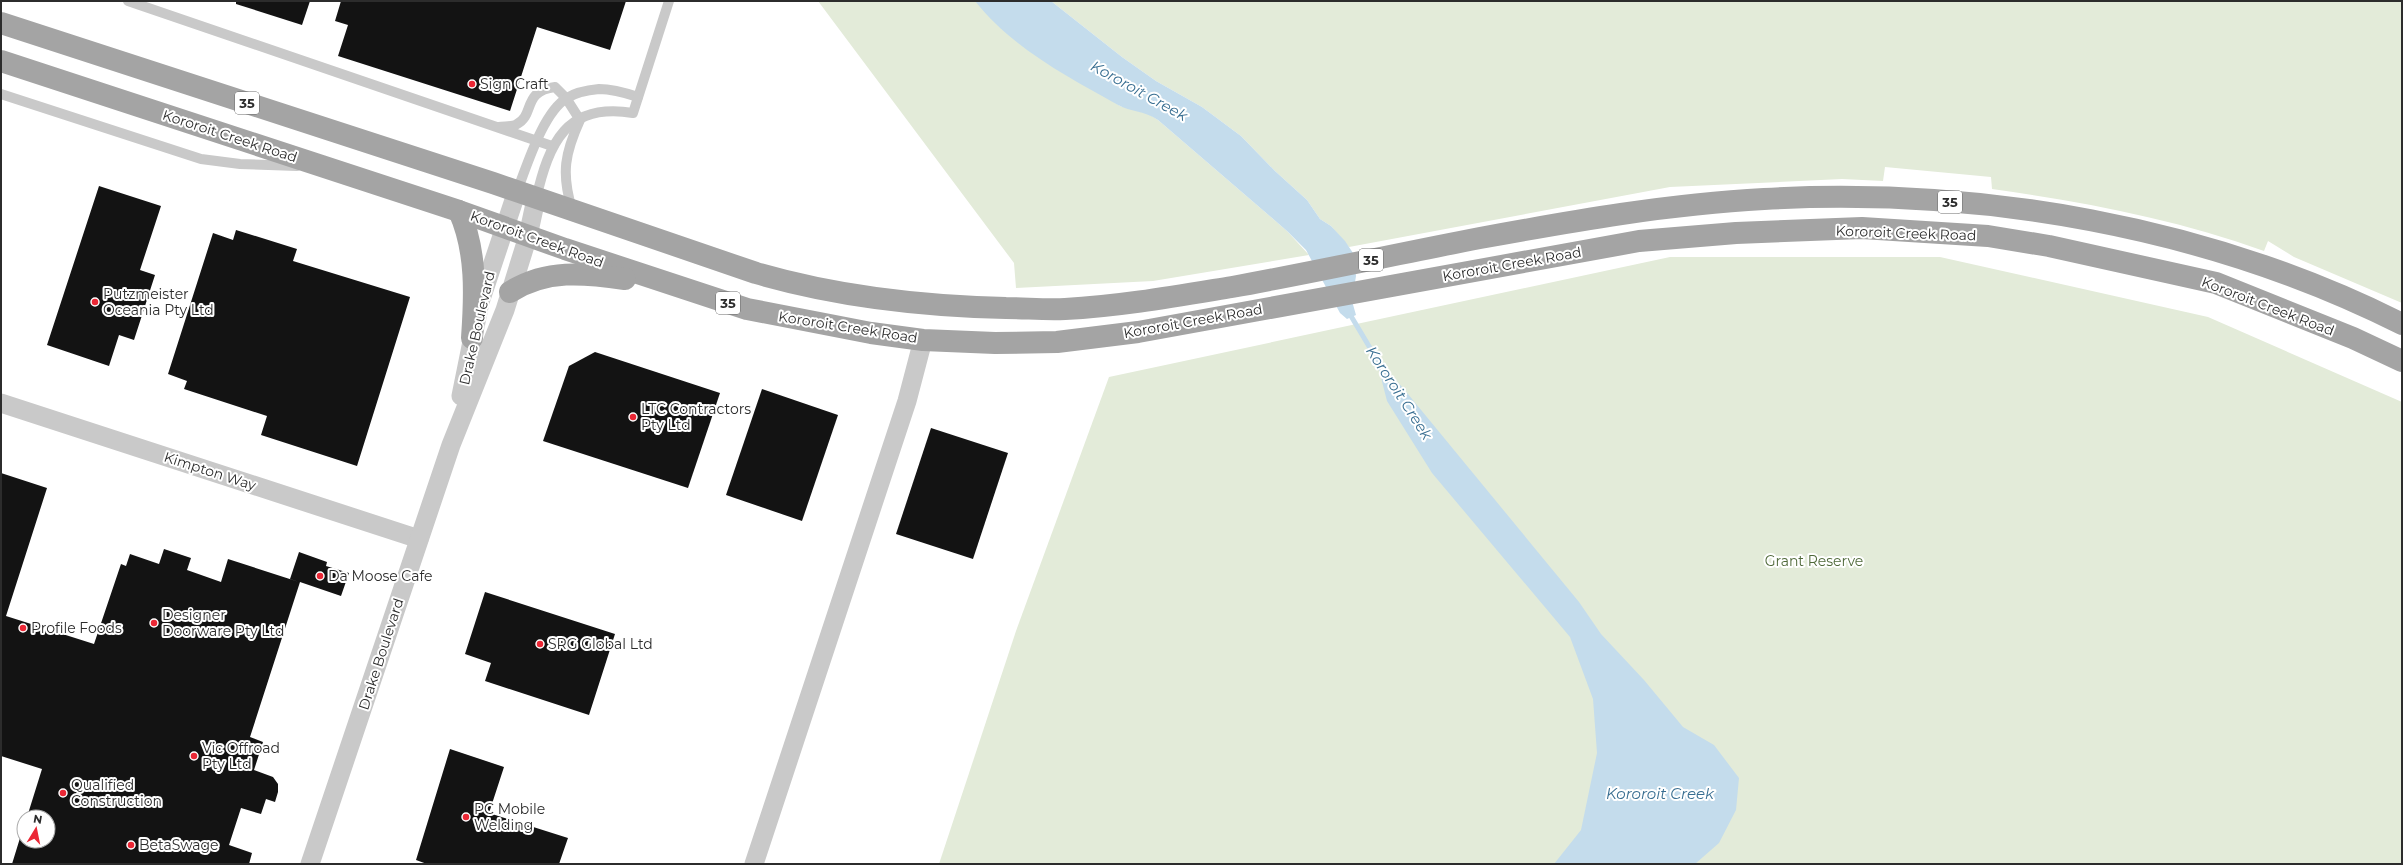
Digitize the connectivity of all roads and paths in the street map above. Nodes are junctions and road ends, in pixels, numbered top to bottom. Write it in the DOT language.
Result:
graph roads {
  1 [pos="128,1"];
  2 [pos="669,1"];
  3 [pos="1,22"];
  4 [pos="1,60"];
  5 [pos="1,94"];
  6 [pos="638,97"];
  7 [pos="566,98"];
  8 [pos="580,120"];
  9 [pos="498,127"];
  10 [pos="537,142"];
  11 [pos="552,146"];
  12 [pos="324,167"];
  13 [pos="527,195"];
  14 [pos="459,211"];
  15 [pos="572,211"];
  16 [pos="505,228"];
  17 [pos="528,236"];
  18 [pos="683,289"];
  19 [pos="510,292"];
  20 [pos="2402,324"];
  21 [pos="472,338"];
  22 [pos="923,340"];
  23 [pos="2402,361"];
  24 [pos="1,403"];
  25 [pos="451,445"];
  26 [pos="419,539"];
  27 [pos="310,864"];
  28 [pos="754,864"];
  1 -- 9 [label="lane"];
  2 -- 6 [label="lane"];
  3 -- 13 [label="main road, Kororoit Creek Road / 35"];
  4 -- 12 [label="main road, Kororoit Creek Road / 35"];
  5 -- 12 [label="lane"];
  6 -- 7 [label="lane"];
  6 -- 8 [label="lane"];
  7 -- 8 [label="lane"];
  7 -- 9 [label="lane"];
  7 -- 10 [label="lane"];
  8 -- 11 [label="lane"];
  8 -- 15 [label="lane"];
  9 -- 10 [label="lane"];
  10 -- 11 [label="lane"];
  10 -- 13 [label="lane"];
  11 -- 13 [label="lane"];
  12 -- 14 [label="main road, Kororoit Creek Road / 35"];
  13 -- 15 [label="main road, Kororoit Creek Road / 35"];
  13 -- 16 [label="street, Drake Boulevard"];
  13 -- 17 [label="street, Drake Boulevard"];
  14 -- 16 [label="main road, Kororoit Creek Road / 35"];
  14 -- 21 [label="main road"];
  15 -- 20 [label="main road, Kororoit Creek Road / 35"];
  16 -- 17 [label="main road, Kororoit Creek Road / 35"];
  16 -- 21 [label="street, Drake Boulevard"];
  17 -- 18 [label="main road, Kororoit Creek Road / 35"];
  17 -- 19 [label="street, Drake Boulevard"];
  18 -- 19 [label="main road"];
  18 -- 22 [label="main road, Kororoit Creek Road / 35"];
  19 -- 25 [label="street, Drake Boulevard"];
  21 -- 25 [label="street, Drake Boulevard"];
  22 -- 23 [label="main road, Kororoit Creek Road / 35"];
  22 -- 28 [label="street"];
  24 -- 26 [label="street, Kimpton Way"];
  25 -- 26 [label="street, Drake Boulevard"];
  26 -- 27 [label="street, Drake Boulevard"];
}
